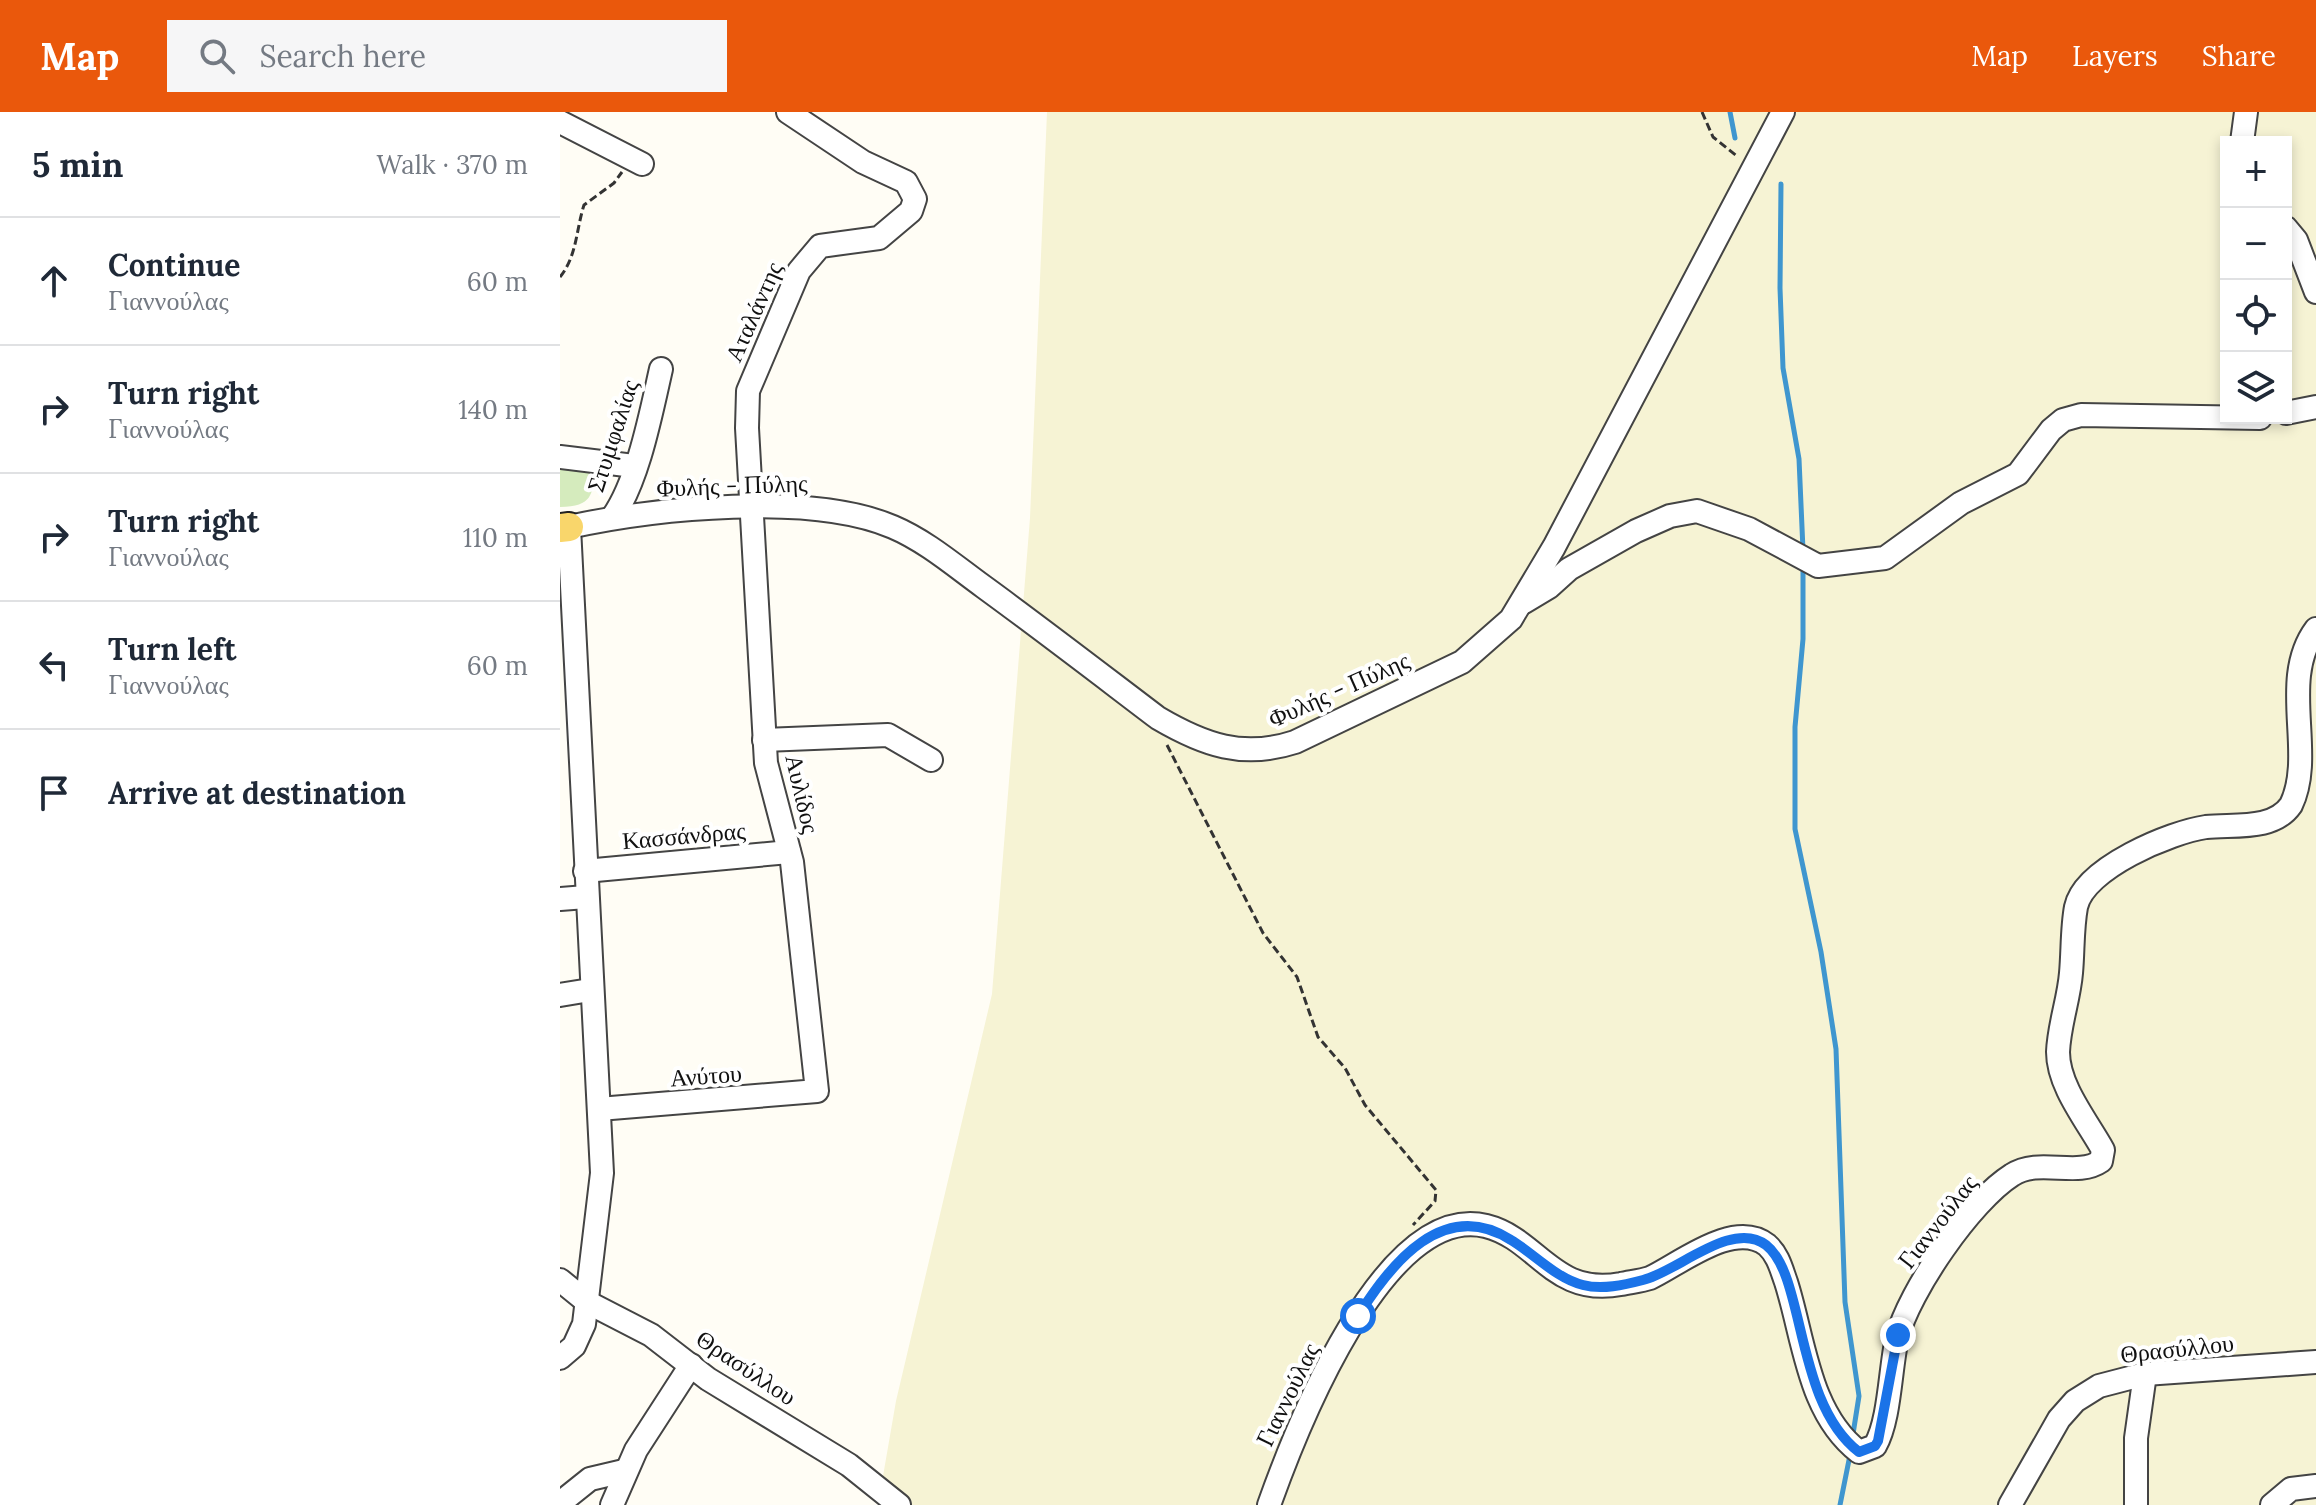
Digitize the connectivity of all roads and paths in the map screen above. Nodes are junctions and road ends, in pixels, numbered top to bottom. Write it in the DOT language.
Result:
graph roads {
  1 [pos="788,112"];
  2 [pos="1702,112"];
  3 [pos="1783,112"];
  4 [pos="2246,112"];
  5 [pos="560,122"];
  6 [pos="2243,136"];
  7 [pos="633,159"];
  8 [pos="1754,168"];
  9 [pos="2292,235"];
  10 [pos="560,277"];
  11 [pos="2316,292"];
  12 [pos="661,369"];
  13 [pos="2316,407"];
  14 [pos="2292,412"];
  15 [pos="2220,417"];
  16 [pos="560,457"];
  17 [pos="634,466"];
  18 [pos="752,507"];
  19 [pos="612,518"];
  20 [pos="565,528"];
  21 [pos="1523,602"];
  22 [pos="2316,629"];
  23 [pos="567,643"];
  24 [pos="1158,718"];
  25 [pos="764,740"];
  26 [pos="931,760"];
  27 [pos="789,852"];
  28 [pos="585,871"];
  29 [pos="586,897"];
  30 [pos="560,899"];
  31 [pos="590,990"];
  32 [pos="560,995"];
  33 [pos="817,1092"];
  34 [pos="599,1109"];
  35 [pos="1406,1253"];
  36 [pos="560,1280"];
  37 [pos="587,1302"];
  38 [pos="560,1358"];
  39 [pos="2316,1362"];
  40 [pos="691,1365"];
  41 [pos="2145,1374"];
  42 [pos="624,1471"];
  43 [pos="2316,1486"];
  44 [pos="560,1503"];
  45 [pos="612,1505"];
  46 [pos="899,1505"];
  47 [pos="1269,1505"];
  48 [pos="2010,1505"];
  49 [pos="2136,1505"];
  50 [pos="2272,1505"];
  1 -- 18 [label="street, Αταλάντης"];
  2 -- 8 [label="path"];
  3 -- 8 [label="street, Φυλής - Πύλης"];
  4 -- 6 [label="street"];
  5 -- 7 [label="street"];
  7 -- 10 [label="path"];
  8 -- 21 [label="street, Φυλής - Πύλης"];
  9 -- 11 [label="street"];
  12 -- 17 [label="street, Στυμφαλίας"];
  13 -- 14 [label="street"];
  15 -- 21 [label="street"];
  16 -- 17 [label="street"];
  17 -- 19 [label="street, Στυμφαλίας"];
  18 -- 19 [label="street, Φυλής - Πύλης"];
  18 -- 24 [label="street, Φυλής - Πύλης"];
  18 -- 25 [label="street, Αυλίδος"];
  19 -- 20 [label="street, Φυλής - Πύλης"];
  20 -- 23 [label="street"];
  21 -- 24 [label="street, Φυλής - Πύλης"];
  22 -- 35 [label="street, Γιαννούλας"];
  23 -- 28 [label="street"];
  24 -- 35 [label="path"];
  25 -- 26 [label="street"];
  25 -- 27 [label="street, Αυλίδος"];
  27 -- 28 [label="street, Κασσάνδρας"];
  27 -- 33 [label="street, Αυλίδος"];
  28 -- 29 [label="street"];
  29 -- 30 [label="street"];
  29 -- 31 [label="street"];
  31 -- 32 [label="street"];
  31 -- 34 [label="street"];
  33 -- 34 [label="street, Ανύτου"];
  34 -- 37 [label="street"];
  35 -- 47 [label="street, Γιαννούλας"];
  36 -- 37 [label="street, Θρασύλλου"];
  37 -- 38 [label="street"];
  37 -- 40 [label="street, Θρασύλλου"];
  39 -- 41 [label="street, Θρασύλλου"];
  40 -- 42 [label="street"];
  40 -- 46 [label="street, Θρασύλλου"];
  41 -- 48 [label="street, Θρασύλλου"];
  41 -- 49 [label="street"];
  42 -- 44 [label="street"];
  42 -- 45 [label="street"];
  43 -- 50 [label="street"];
}
